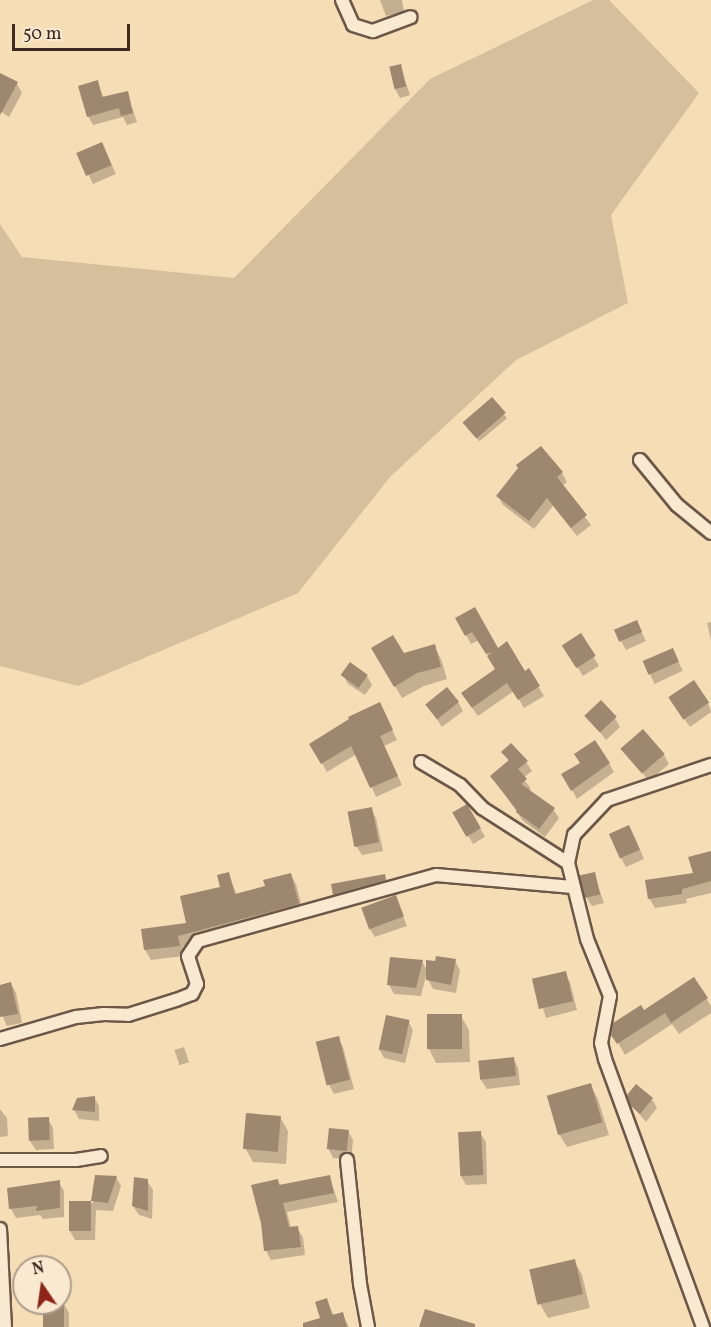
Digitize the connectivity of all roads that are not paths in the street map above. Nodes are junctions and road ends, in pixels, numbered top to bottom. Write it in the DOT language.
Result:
graph roads {
  1 [pos="342,0"];
  2 [pos="411,17"];
  3 [pos="640,460"];
  4 [pos="711,533"];
  5 [pos="421,762"];
  6 [pos="711,765"];
  7 [pos="568,863"];
  8 [pos="572,887"];
  9 [pos="0,1039"];
  10 [pos="101,1156"];
  11 [pos="0,1160"];
  12 [pos="347,1160"];
  13 [pos="0,1229"];
  14 [pos="702,1324"];
  15 [pos="5,1327"];
  16 [pos="368,1327"];
  1 -- 2 [label="street"];
  3 -- 4 [label="street"];
  5 -- 7 [label="street"];
  6 -- 7 [label="street"];
  7 -- 8 [label="street"];
  8 -- 9 [label="street"];
  8 -- 14 [label="street"];
  10 -- 11 [label="street"];
  12 -- 16 [label="street"];
  13 -- 15 [label="street"];
}
